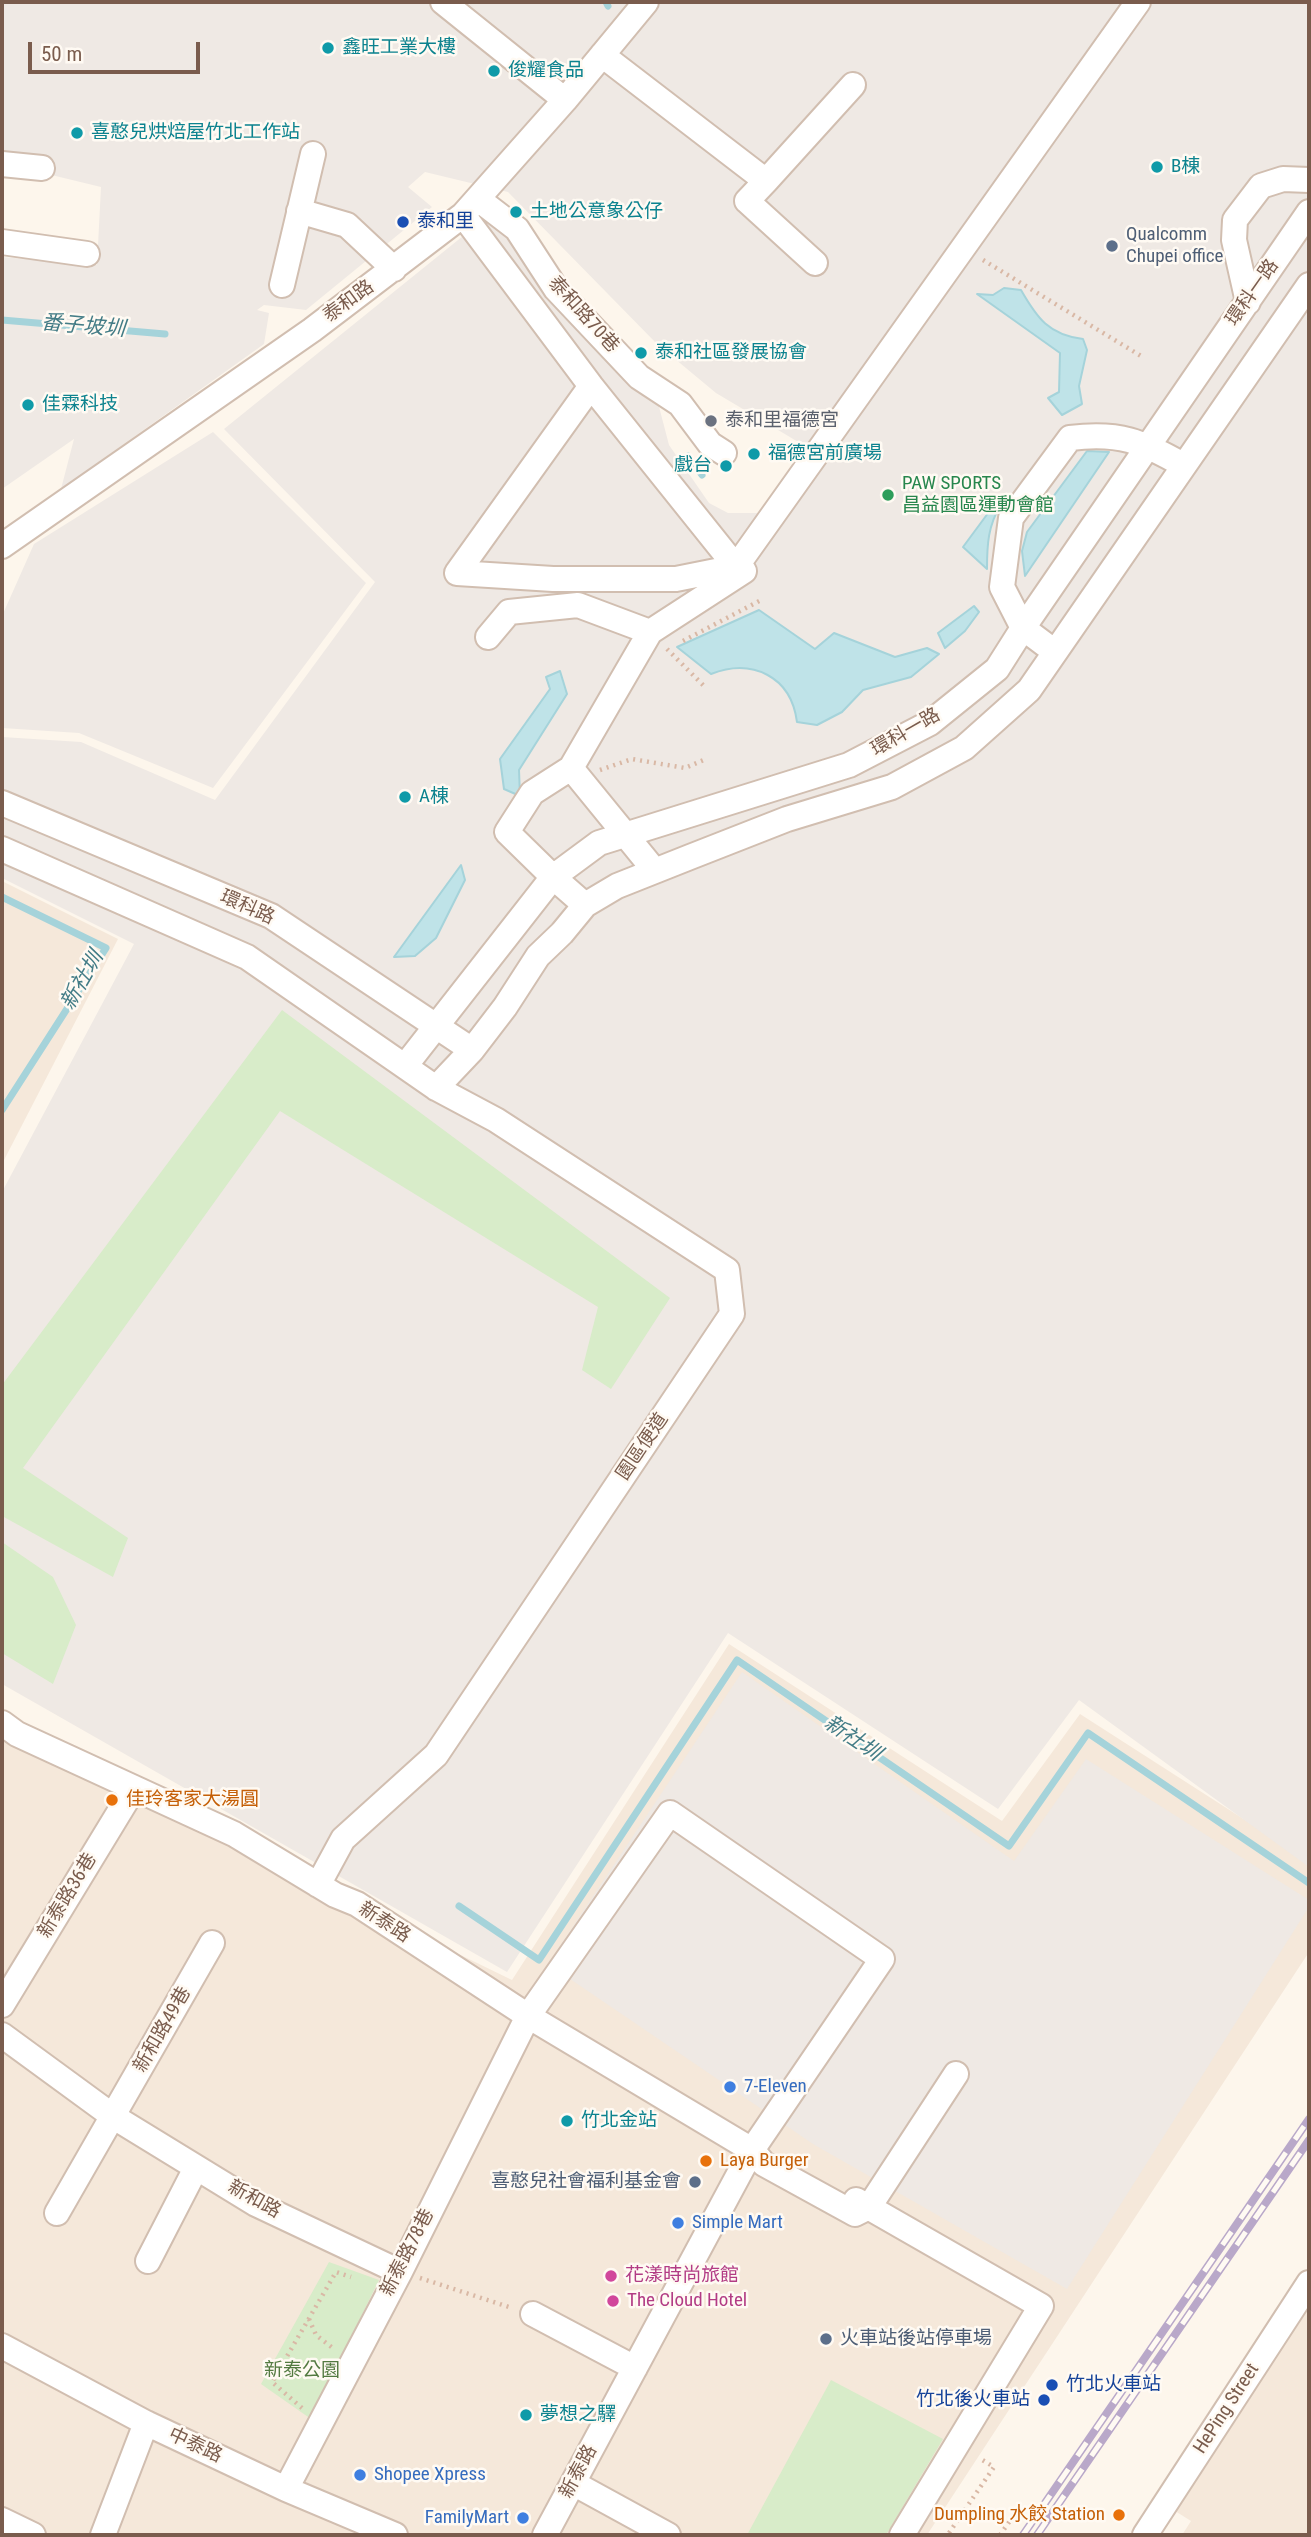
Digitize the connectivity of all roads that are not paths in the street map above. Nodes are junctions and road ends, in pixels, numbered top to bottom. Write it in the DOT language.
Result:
graph roads {
  1 [pos="443,2"];
  2 [pos="646,2"];
  3 [pos="1138,2"];
  4 [pos="602,55"];
  5 [pos="853,85"];
  6 [pos="565,100"];
  7 [pos="313,154"];
  8 [pos="2,164"];
  9 [pos="42,169"];
  10 [pos="1309,180"];
  11 [pos="766,181"];
  12 [pos="470,207"];
  13 [pos="299,211"];
  14 [pos="1309,212"];
  15 [pos="2,242"];
  16 [pos="87,254"];
  17 [pos="815,263"];
  18 [pos="394,270"];
  19 [pos="282,285"];
  20 [pos="1309,285"];
  21 [pos="1248,302"];
  22 [pos="591,386"];
  23 [pos="1147,445"];
  24 [pos="723,453"];
  25 [pos="1183,465"];
  26 [pos="2,546"];
  27 [pos="740,569"];
  28 [pos="1023,628"];
  29 [pos="488,637"];
  30 [pos="659,641"];
  31 [pos="1055,652"];
  32 [pos="571,768"];
  33 [pos="2,803"];
  34 [pos="31,816"];
  35 [pos="626,834"];
  36 [pos="8,852"];
  37 [pos="655,871"];
  38 [pos="553,877"];
  39 [pos="585,905"];
  40 [pos="438,1027"];
  41 [pos="472,1050"];
  42 [pos="405,1066"];
  43 [pos="436,1088"];
  44 [pos="2,1723"];
  45 [pos="134,1788"];
  46 [pos="318,1885"];
  47 [pos="212,1943"];
  48 [pos="2,2005"];
  49 [pos="528,2016"];
  50 [pos="2,2035"];
  51 [pos="956,2074"];
  52 [pos="114,2117"];
  53 [pos="752,2150"];
  54 [pos="196,2168"];
  55 [pos="869,2207"];
  56 [pos="57,2213"];
  57 [pos="148,2260"];
  58 [pos="400,2272"];
  59 [pos="1309,2283"];
  60 [pos="1301,2310"];
  61 [pos="533,2314"];
  62 [pos="2,2346"];
  63 [pos="635,2368"];
  64 [pos="146,2423"];
  65 [pos="573,2483"];
  66 [pos="286,2489"];
  67 [pos="2,2520"];
  68 [pos="33,2535"];
  69 [pos="103,2535"];
  70 [pos="395,2535"];
  71 [pos="545,2535"];
  72 [pos="668,2535"];
  73 [pos="902,2535"];
  74 [pos="1145,2535"];
  1 -- 6 [label="street"];
  2 -- 4 [label="street, 泰和路"];
  3 -- 27 [label="street"];
  4 -- 6 [label="street, 泰和路"];
  4 -- 11 [label="street"];
  5 -- 11 [label="street"];
  6 -- 12 [label="street, 泰和路"];
  7 -- 13 [label="street"];
  8 -- 9 [label="street"];
  10 -- 21 [label="street"];
  11 -- 17 [label="street"];
  12 -- 18 [label="street, 泰和路"];
  12 -- 22 [label="street"];
  12 -- 24 [label="street, 泰和路70巷"];
  13 -- 18 [label="street"];
  13 -- 19 [label="street"];
  14 -- 21 [label="street, 環科一路"];
  15 -- 16 [label="street"];
  18 -- 26 [label="street, 泰和路"];
  20 -- 25 [label="street, 環科一路"];
  21 -- 23 [label="street, 環科一路"];
  22 -- 27 [label="street"];
  22 -- 27 [label="street"];
  23 -- 25 [label="street"];
  23 -- 28 [label="street, 環科一路"];
  23 -- 28 [label="street"];
  25 -- 31 [label="street, 環科一路"];
  27 -- 30 [label="street"];
  28 -- 31 [label="street"];
  28 -- 35 [label="street, 環科一路"];
  29 -- 30 [label="street"];
  30 -- 32 [label="street"];
  31 -- 37 [label="street, 環科一路"];
  32 -- 35 [label="street"];
  32 -- 38 [label="street"];
  33 -- 34 [label="street, 環科路"];
  34 -- 36 [label="street"];
  34 -- 40 [label="street, 環科路"];
  35 -- 37 [label="street"];
  35 -- 38 [label="street, 環科一路"];
  36 -- 42 [label="street"];
  37 -- 39 [label="street, 環科一路"];
  38 -- 39 [label="street"];
  38 -- 40 [label="street, 環科一路"];
  39 -- 41 [label="street, 環科一路"];
  40 -- 41 [label="street, 環科路"];
  40 -- 42 [label="street, 環科一路"];
  41 -- 43 [label="street, 環科一路"];
  42 -- 43 [label="street"];
  43 -- 46 [label="street, 園區便道"];
  44 -- 45 [label="street, 新泰路"];
  45 -- 46 [label="street, 新泰路"];
  45 -- 48 [label="street, 新泰路36巷"];
  46 -- 49 [label="street, 新泰路"];
  47 -- 52 [label="street, 新和路49巷"];
  49 -- 53 [label="street, 新泰路"];
  49 -- 53 [label="street, 新泰路78巷"];
  49 -- 58 [label="street, 新泰路78巷"];
  50 -- 52 [label="street, 新和路"];
  51 -- 55 [label="street"];
  52 -- 54 [label="street, 新和路"];
  52 -- 56 [label="street, 新和路49巷"];
  53 -- 55 [label="street, 新泰路"];
  53 -- 63 [label="street, 新泰路"];
  54 -- 57 [label="street"];
  54 -- 58 [label="street, 新和路"];
  55 -- 73 [label="street, 新泰路"];
  58 -- 66 [label="street, 新泰路78巷"];
  59 -- 60 [label="street, HePing Street"];
  60 -- 74 [label="street, HePing Street"];
  61 -- 63 [label="street"];
  62 -- 64 [label="street, 中泰路"];
  63 -- 65 [label="street, 新泰路"];
  64 -- 66 [label="street, 中泰路"];
  64 -- 69 [label="street"];
  65 -- 71 [label="street, 新泰路"];
  65 -- 72 [label="street"];
  66 -- 70 [label="street, 中泰路"];
  67 -- 68 [label="street"];
}
